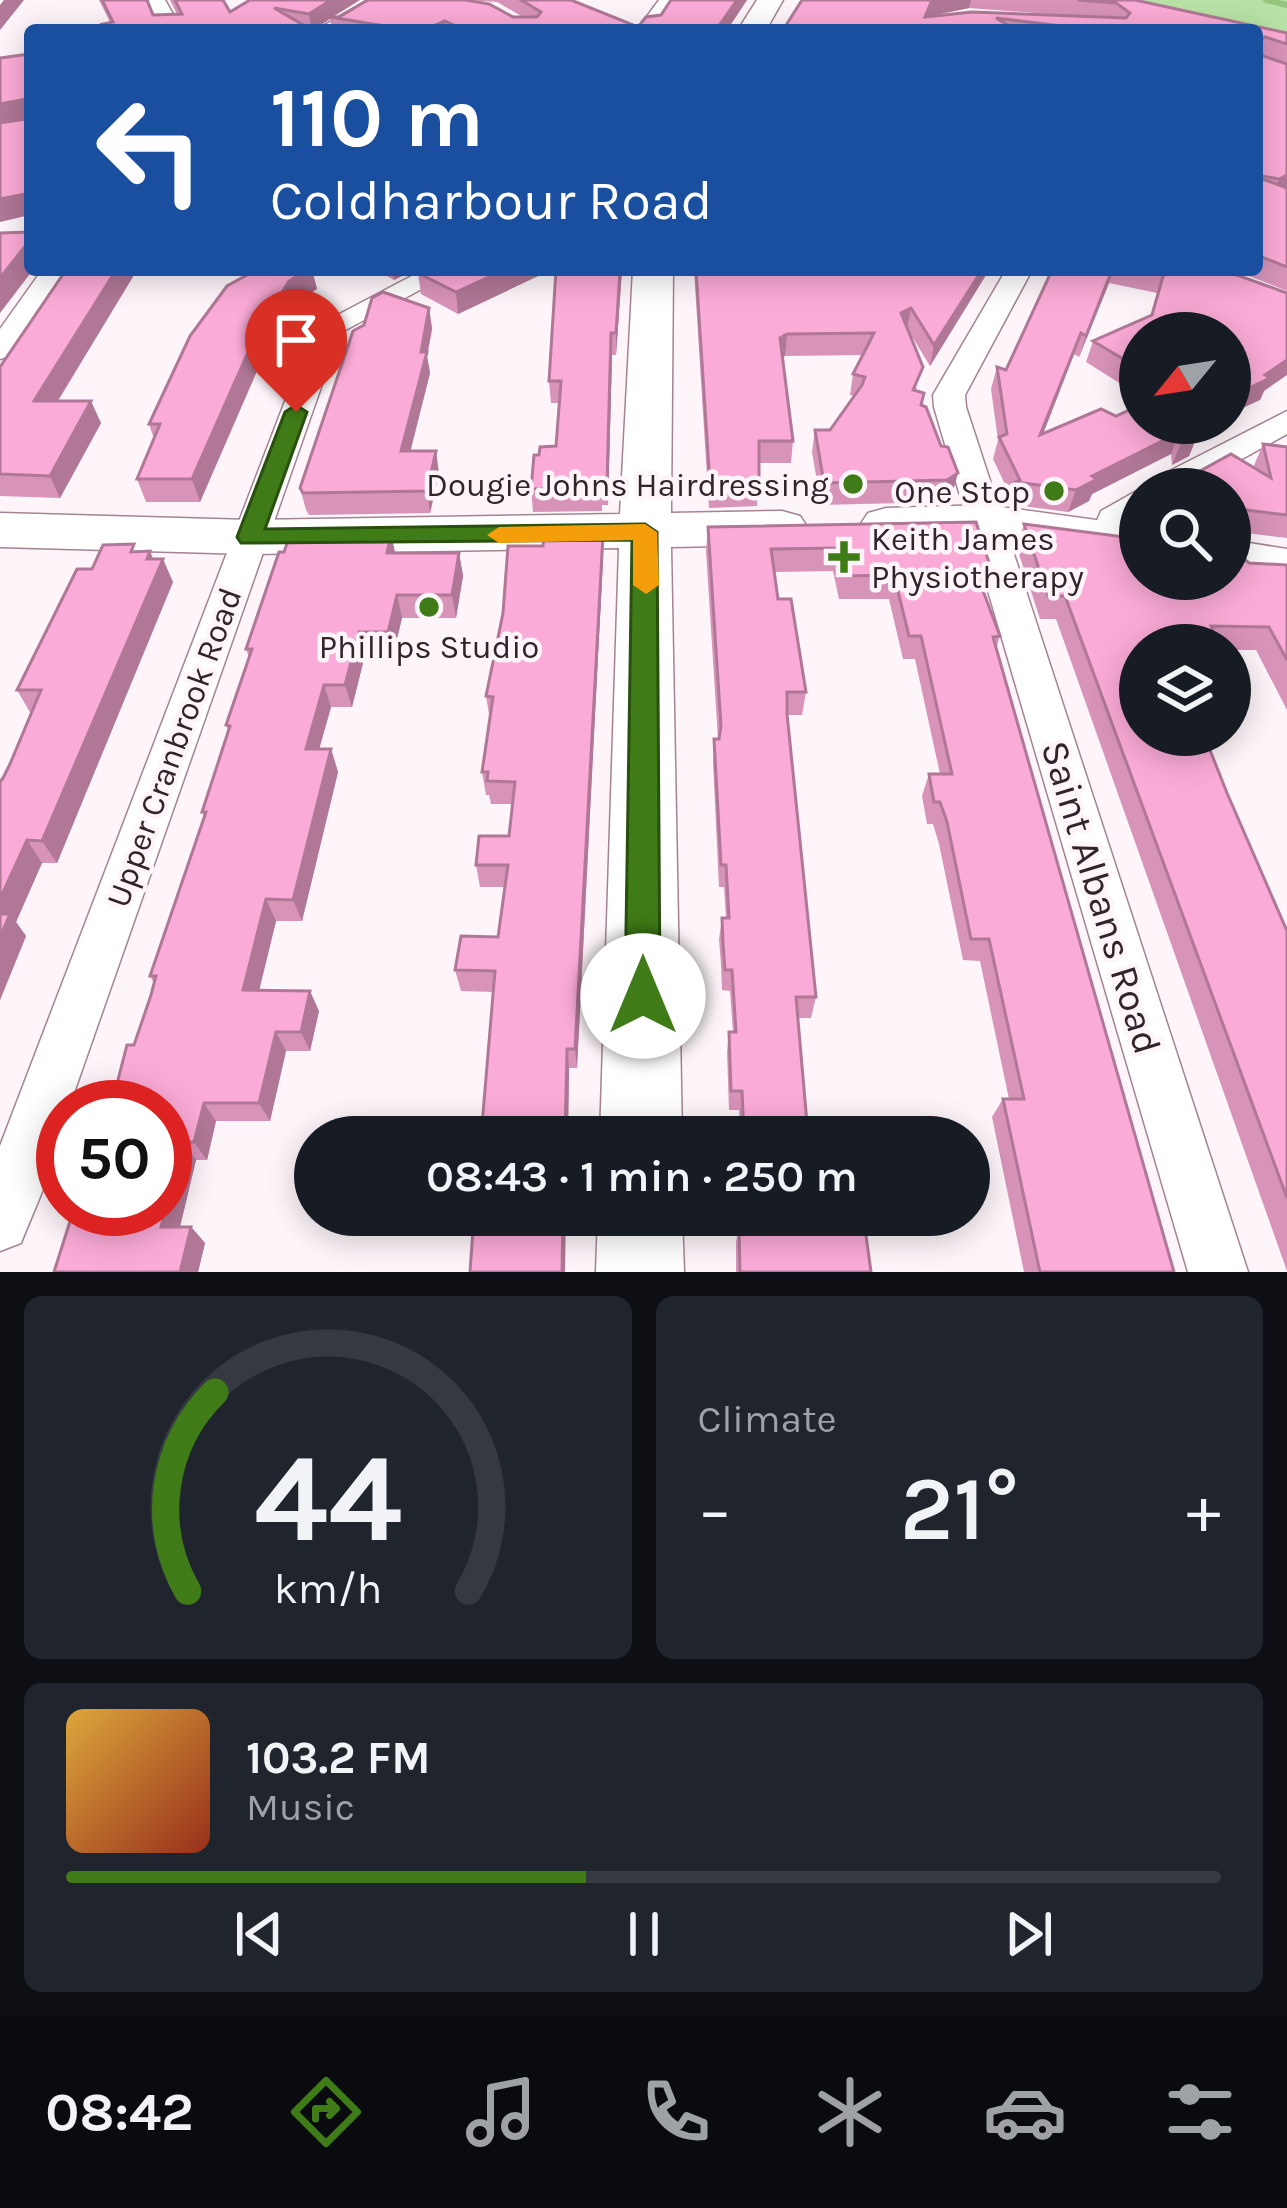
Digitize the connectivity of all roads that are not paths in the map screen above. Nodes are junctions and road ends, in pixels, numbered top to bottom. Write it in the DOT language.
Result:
graph roads {
  1 [pos="381,0"];
  2 [pos="337,24"];
  3 [pos="52,276"];
  4 [pos="432,276"];
  5 [pos="653,276"];
  6 [pos="1016,276"];
  7 [pos="0,350"];
  8 [pos="1287,421"];
  9 [pos="1201,468"];
  10 [pos="986,521"];
  11 [pos="1119,527"];
  12 [pos="0,530"];
  13 [pos="645,532"];
  14 [pos="250,537"];
  15 [pos="1251,561"];
  16 [pos="1287,567"];
  17 [pos="641,1116"];
  18 [pos="0,1222"];
  19 [pos="640,1236"];
  20 [pos="640,1272"];
  21 [pos="1217,1272"];
  1 -- 2 [label="street"];
  3 -- 7 [label="street"];
  4 -- 14 [label="street, Upper Cranbrook Road"];
  5 -- 13 [label="main road"];
  6 -- 10 [label="street, Saint Albans Road"];
  8 -- 9 [label="street"];
  10 -- 11 [label="main road"];
  10 -- 13 [label="main road"];
  10 -- 21 [label="street, Saint Albans Road"];
  12 -- 14 [label="main road"];
  13 -- 14 [label="main road"];
  13 -- 17 [label="main road"];
  14 -- 18 [label="street, Upper Cranbrook Road"];
  15 -- 16 [label="main road"];
  19 -- 20 [label="main road"];
}
